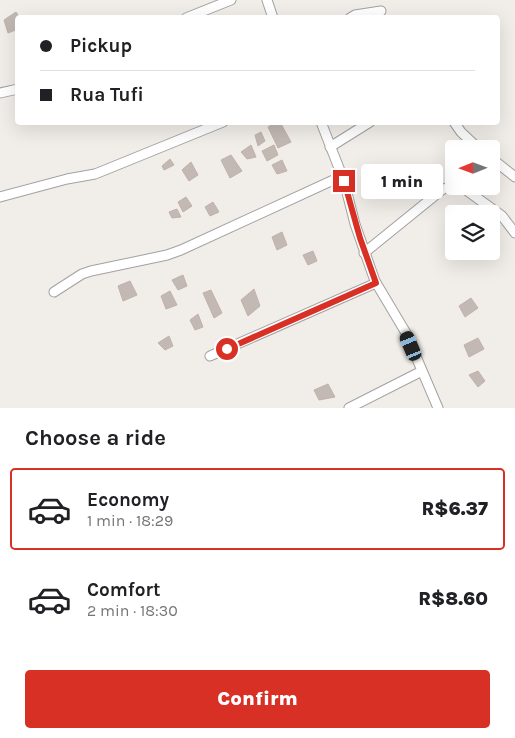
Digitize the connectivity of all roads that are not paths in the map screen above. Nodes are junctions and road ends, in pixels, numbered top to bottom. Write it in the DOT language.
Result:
graph roads {
  1 [pos="232,0"];
  2 [pos="267,0"];
  3 [pos="381,11"];
  4 [pos="194,15"];
  5 [pos="272,15"];
  6 [pos="355,15"];
  7 [pos="15,90"];
  8 [pos="0,93"];
  9 [pos="216,125"];
  10 [pos="322,125"];
  11 [pos="365,125"];
  12 [pos="456,125"];
  13 [pos="469,140"];
  14 [pos="330,147"];
  15 [pos="500,165"];
  16 [pos="342,176"];
  17 [pos="515,177"];
  18 [pos="445,188"];
  19 [pos="473,195"];
  20 [pos="0,197"];
  21 [pos="515,233"];
  22 [pos="364,252"];
  23 [pos="376,283"];
  24 [pos="54,292"];
  25 [pos="210,356"];
  26 [pos="422,371"];
  27 [pos="349,408"];
  28 [pos="438,408"];
  1 -- 4 [label="street"];
  2 -- 5 [label="street"];
  3 -- 6 [label="street"];
  7 -- 8 [label="street"];
  9 -- 20 [label="street"];
  10 -- 14 [label="street"];
  11 -- 14 [label="street"];
  12 -- 13 [label="street"];
  14 -- 16 [label="street"];
  15 -- 17 [label="street"];
  16 -- 22 [label="street"];
  16 -- 24 [label="street"];
  18 -- 22 [label="street"];
  19 -- 21 [label="street"];
  22 -- 23 [label="street"];
  23 -- 25 [label="street"];
  23 -- 26 [label="street"];
  26 -- 27 [label="street"];
  26 -- 28 [label="street"];
}
